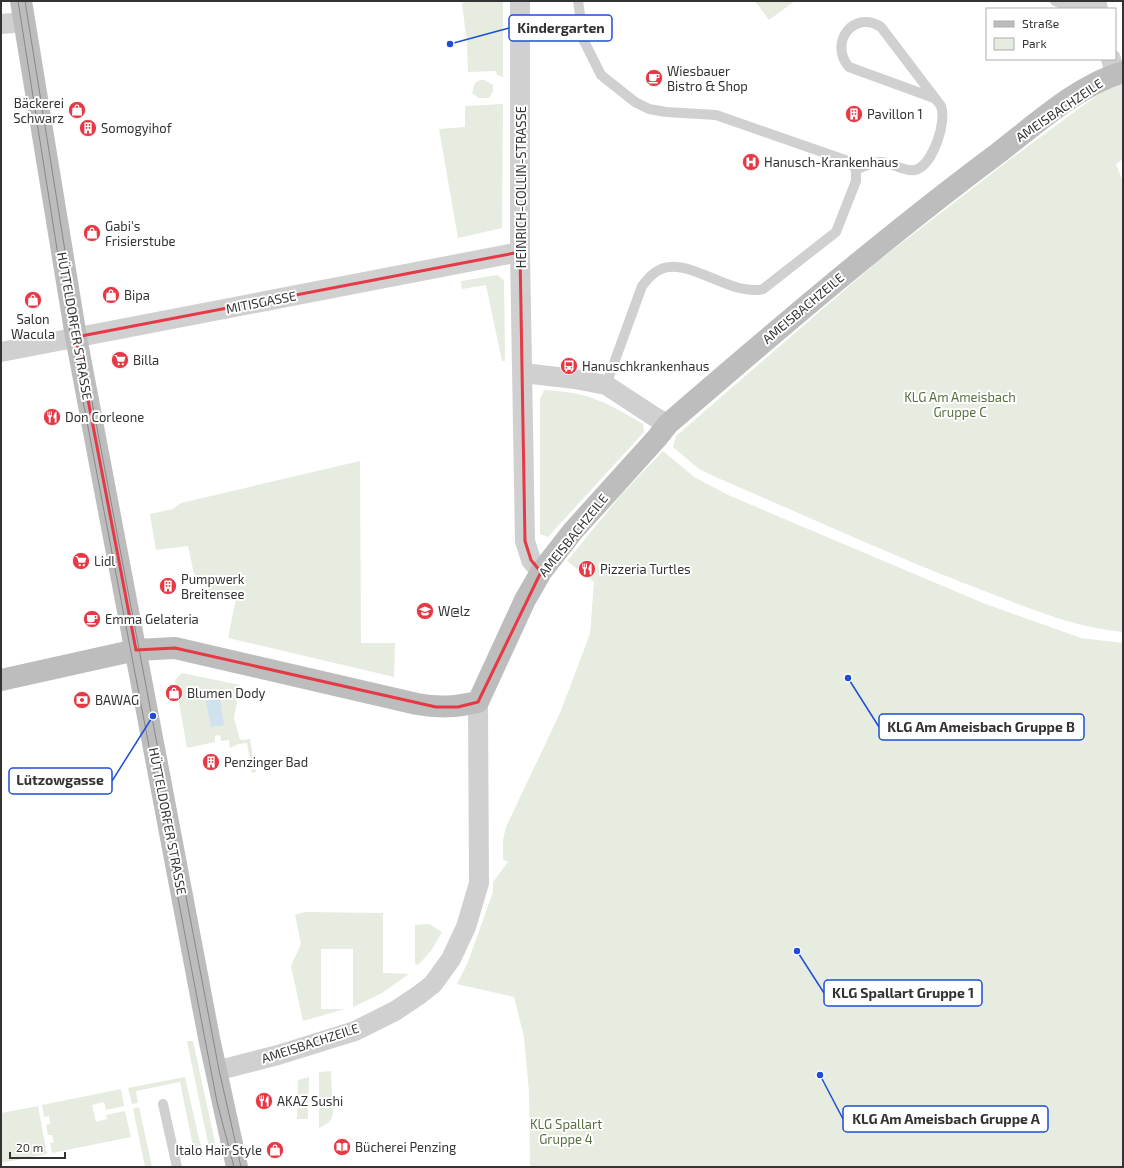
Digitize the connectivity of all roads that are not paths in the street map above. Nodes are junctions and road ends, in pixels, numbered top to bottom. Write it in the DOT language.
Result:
graph roads {
  1 [pos="21,1"];
  2 [pos="520,1"];
  3 [pos="578,1"];
  4 [pos="1055,1"];
  5 [pos="1097,4"];
  6 [pos="25,22"];
  7 [pos="1,24"];
  8 [pos="1116,68"];
  9 [pos="934,98"];
  10 [pos="856,169"];
  11 [pos="520,252"];
  12 [pos="76,337"];
  13 [pos="1,352"];
  14 [pos="523,373"];
  15 [pos="606,385"];
  16 [pos="668,424"];
  17 [pos="541,572"];
  18 [pos="136,650"];
  19 [pos="1,680"];
  20 [pos="478,702"];
  21 [pos="216,1071"];
  22 [pos="163,1104"];
  23 [pos="177,1167"];
  24 [pos="237,1167"];
  1 -- 6 [label="street, HÜTTELDORFER STRASSE"];
  2 -- 11 [label="street, HEINRICH-COLLIN-STRASSE"];
  3 -- 10 [label="lane"];
  4 -- 5 [label="lane"];
  6 -- 7 [label="street"];
  6 -- 12 [label="street, HÜTTELDORFER STRASSE"];
  8 -- 16 [label="street, AMEISBACHZEILE"];
  9 -- 9 [label="lane"];
  9 -- 10 [label="lane"];
  10 -- 15 [label="lane"];
  11 -- 12 [label="street, MITISGASSE"];
  11 -- 14 [label="street, HEINRICH-COLLIN-STRASSE"];
  12 -- 13 [label="street, MITISGASSE"];
  12 -- 18 [label="street, HÜTTELDORFER STRASSE"];
  14 -- 15 [label="street"];
  14 -- 17 [label="street, HEINRICH-COLLIN-STRASSE"];
  15 -- 16 [label="street"];
  16 -- 17 [label="street, AMEISBACHZEILE"];
  17 -- 20 [label="street, AMEISBACHZEILE"];
  18 -- 19 [label="street"];
  18 -- 20 [label="street"];
  18 -- 21 [label="street, HÜTTELDORFER STRASSE"];
  20 -- 21 [label="street, AMEISBACHZEILE"];
  21 -- 24 [label="street, HÜTTELDORFER STRASSE"];
  22 -- 23 [label="lane"];
}
